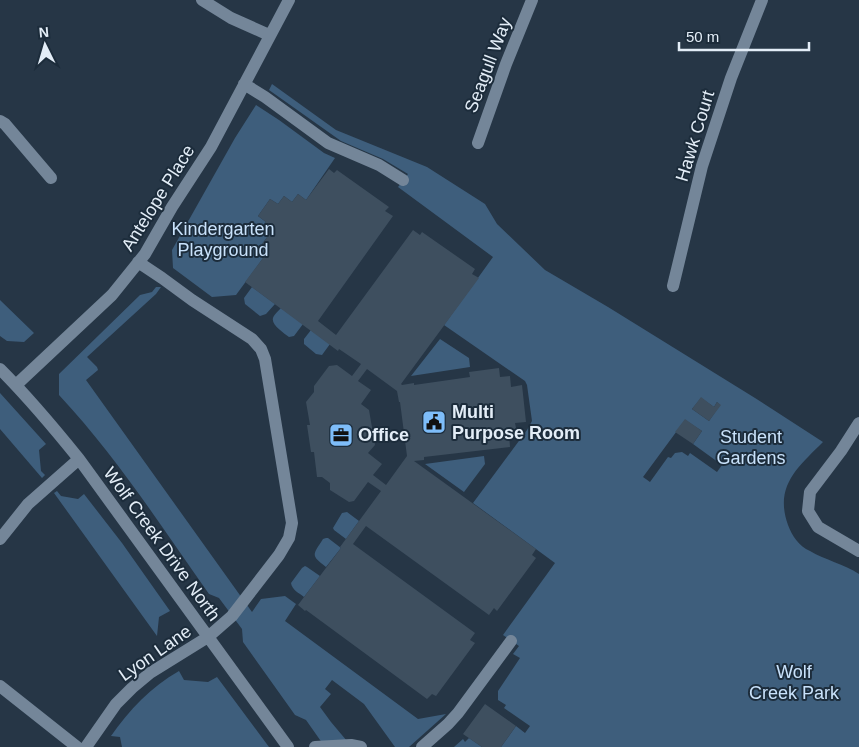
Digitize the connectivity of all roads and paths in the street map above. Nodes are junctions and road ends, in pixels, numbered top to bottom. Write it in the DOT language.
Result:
graph roads {
  1 [pos="202,0"];
  2 [pos="289,0"];
  3 [pos="532,0"];
  4 [pos="762,0"];
  5 [pos="269,35"];
  6 [pos="244,84"];
  7 [pos="0,121"];
  8 [pos="478,143"];
  9 [pos="51,178"];
  10 [pos="403,180"];
  11 [pos="138,262"];
  12 [pos="673,286"];
  13 [pos="0,368"];
  14 [pos="16,385"];
  15 [pos="859,423"];
  16 [pos="79,458"];
  17 [pos="5,523"];
  18 [pos="0,539"];
  19 [pos="859,551"];
  20 [pos="208,637"];
  21 [pos="511,640"];
  22 [pos="0,686"];
  23 [pos="77,747"];
  24 [pos="86,747"];
  25 [pos="288,747"];
  26 [pos="315,747"];
  27 [pos="361,747"];
  28 [pos="422,747"];
  1 -- 5 [label="street"];
  2 -- 5 [label="street, Antelope Place"];
  3 -- 8 [label="street, Seagull Way"];
  4 -- 12 [label="street, Hawk Court"];
  5 -- 6 [label="street, Antelope Place"];
  6 -- 10 [label="street"];
  6 -- 11 [label="street, Antelope Place"];
  7 -- 9 [label="street"];
  11 -- 14 [label="street, Antelope Place"];
  11 -- 20 [label="street, Lyon Lane"];
  13 -- 14 [label="street, Wolf Creek Drive North"];
  14 -- 16 [label="street, Wolf Creek Drive North"];
  15 -- 19 [label="street"];
  16 -- 17 [label="street"];
  16 -- 20 [label="street, Wolf Creek Drive North"];
  17 -- 18 [label="street"];
  20 -- 24 [label="street, Lyon Lane"];
  20 -- 25 [label="street, Wolf Creek Drive North"];
  21 -- 28 [label="street"];
  22 -- 23 [label="street"];
  26 -- 27 [label="street"];
}
